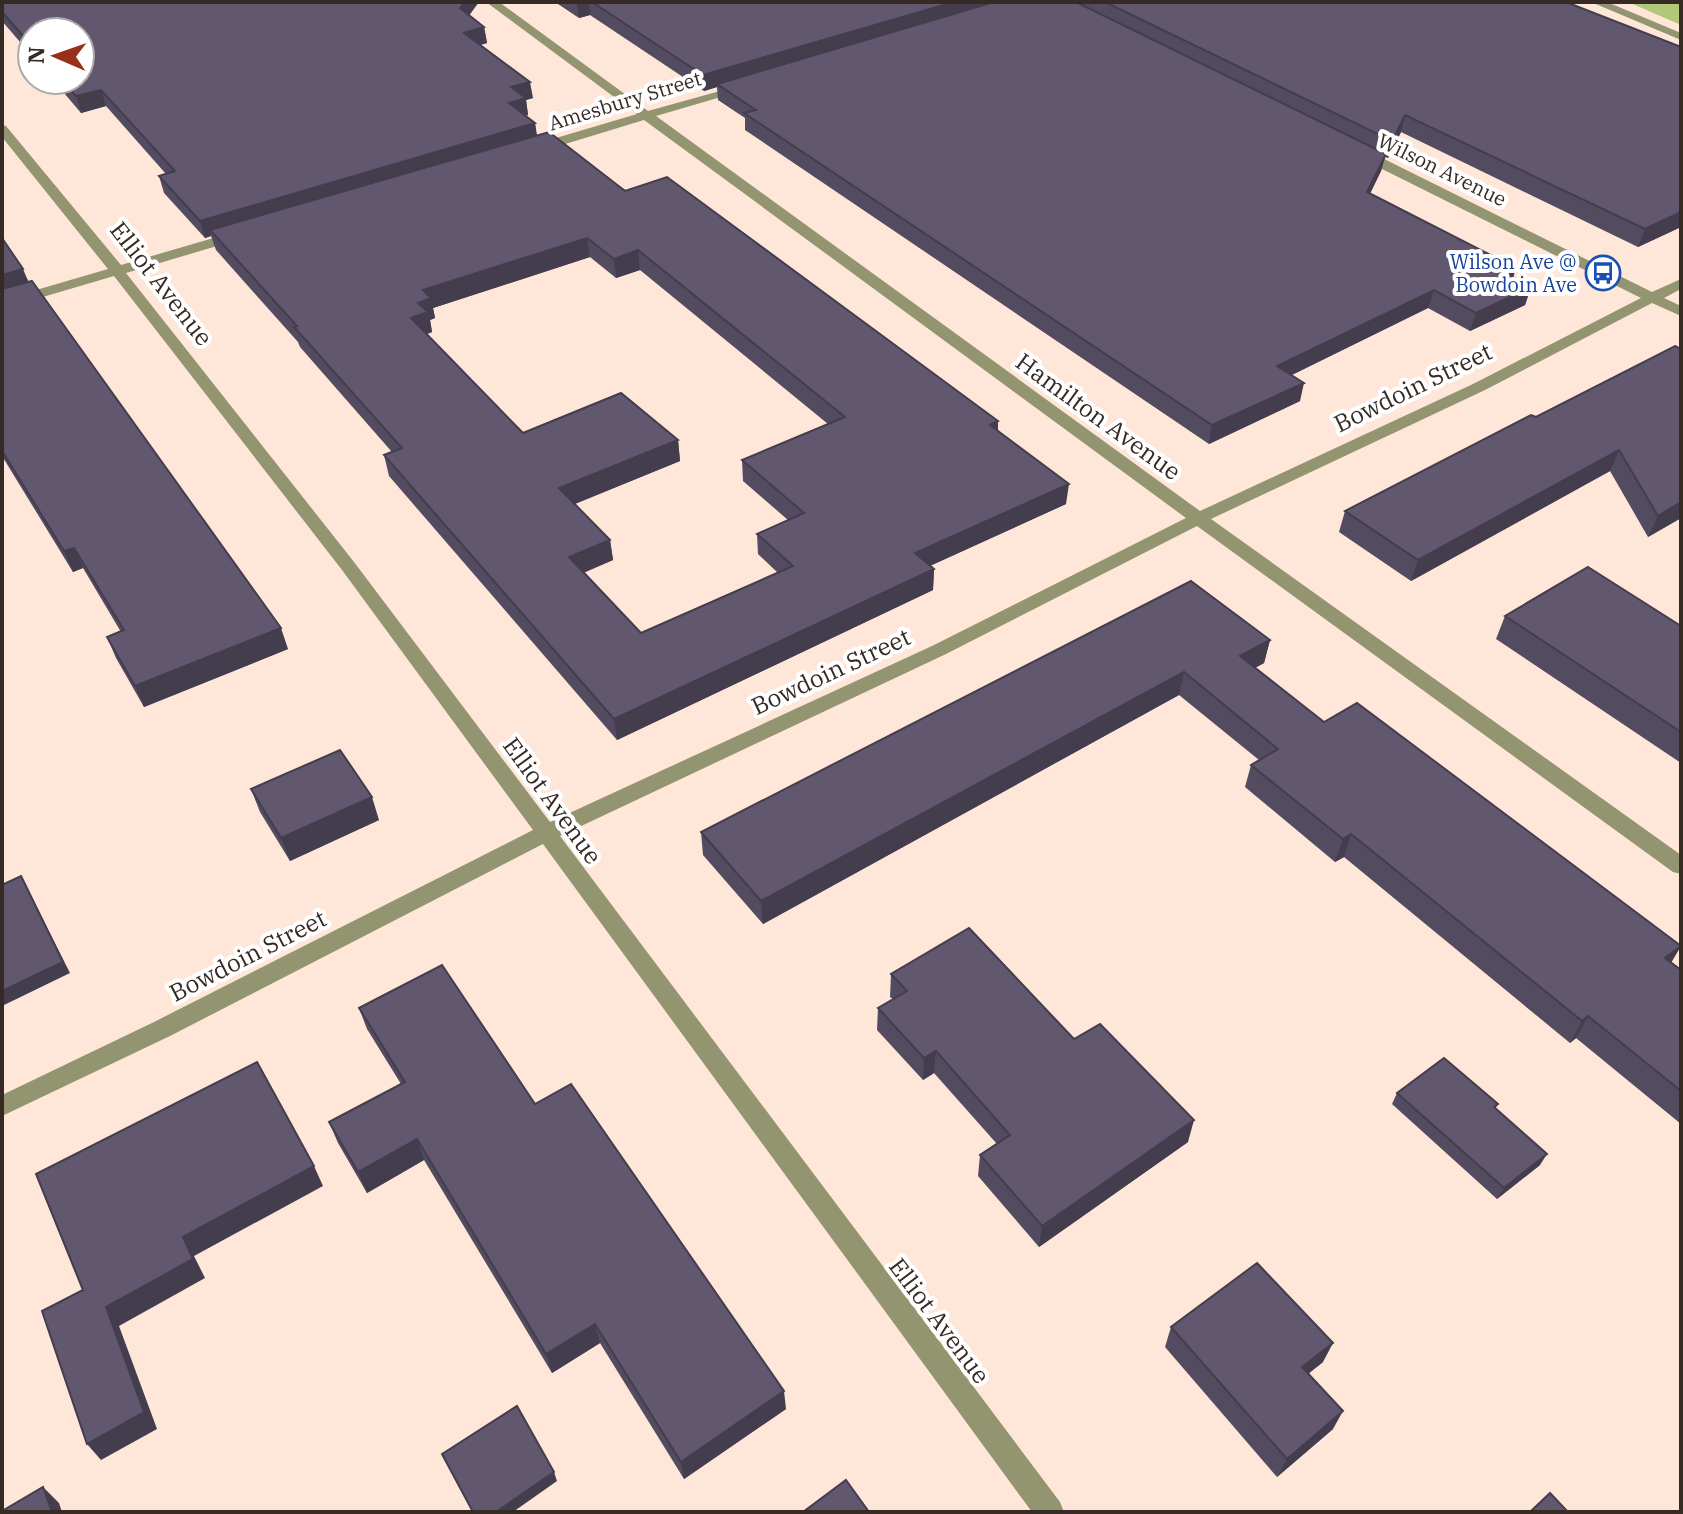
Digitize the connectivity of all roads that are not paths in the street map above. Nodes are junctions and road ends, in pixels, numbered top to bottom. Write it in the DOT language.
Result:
graph roads {
  1 [pos="492,2"];
  2 [pos="1597,2"];
  3 [pos="1681,37"];
  4 [pos="751,84"];
  5 [pos="644,116"];
  6 [pos="2,129"];
  7 [pos="1350,147"];
  8 [pos="523,152"];
  9 [pos="252,231"];
  10 [pos="117,271"];
  11 [pos="1681,283"];
  12 [pos="1651,297"];
  13 [pos="2,305"];
  14 [pos="1681,312"];
  15 [pos="1198,519"];
  16 [pos="544,834"];
  17 [pos="1681,866"];
  18 [pos="2,1106"];
  19 [pos="1050,1512"];
  1 -- 5 [label="street, Hamilton Avenue"];
  2 -- 3 [label="street"];
  4 -- 5 [label="street, Amesbury Street"];
  5 -- 8 [label="street, Amesbury Street"];
  5 -- 15 [label="street, Hamilton Avenue"];
  6 -- 10 [label="street, Elliot Avenue"];
  7 -- 12 [label="street, Wilson Avenue"];
  9 -- 10 [label="street"];
  10 -- 13 [label="street"];
  10 -- 16 [label="street, Elliot Avenue"];
  11 -- 12 [label="street, Bowdoin Street"];
  12 -- 14 [label="street, Wilson Avenue"];
  12 -- 15 [label="street, Bowdoin Street"];
  15 -- 16 [label="street, Bowdoin Street"];
  15 -- 17 [label="street, Hamilton Avenue"];
  16 -- 18 [label="street, Bowdoin Street"];
  16 -- 19 [label="street, Elliot Avenue"];
}
